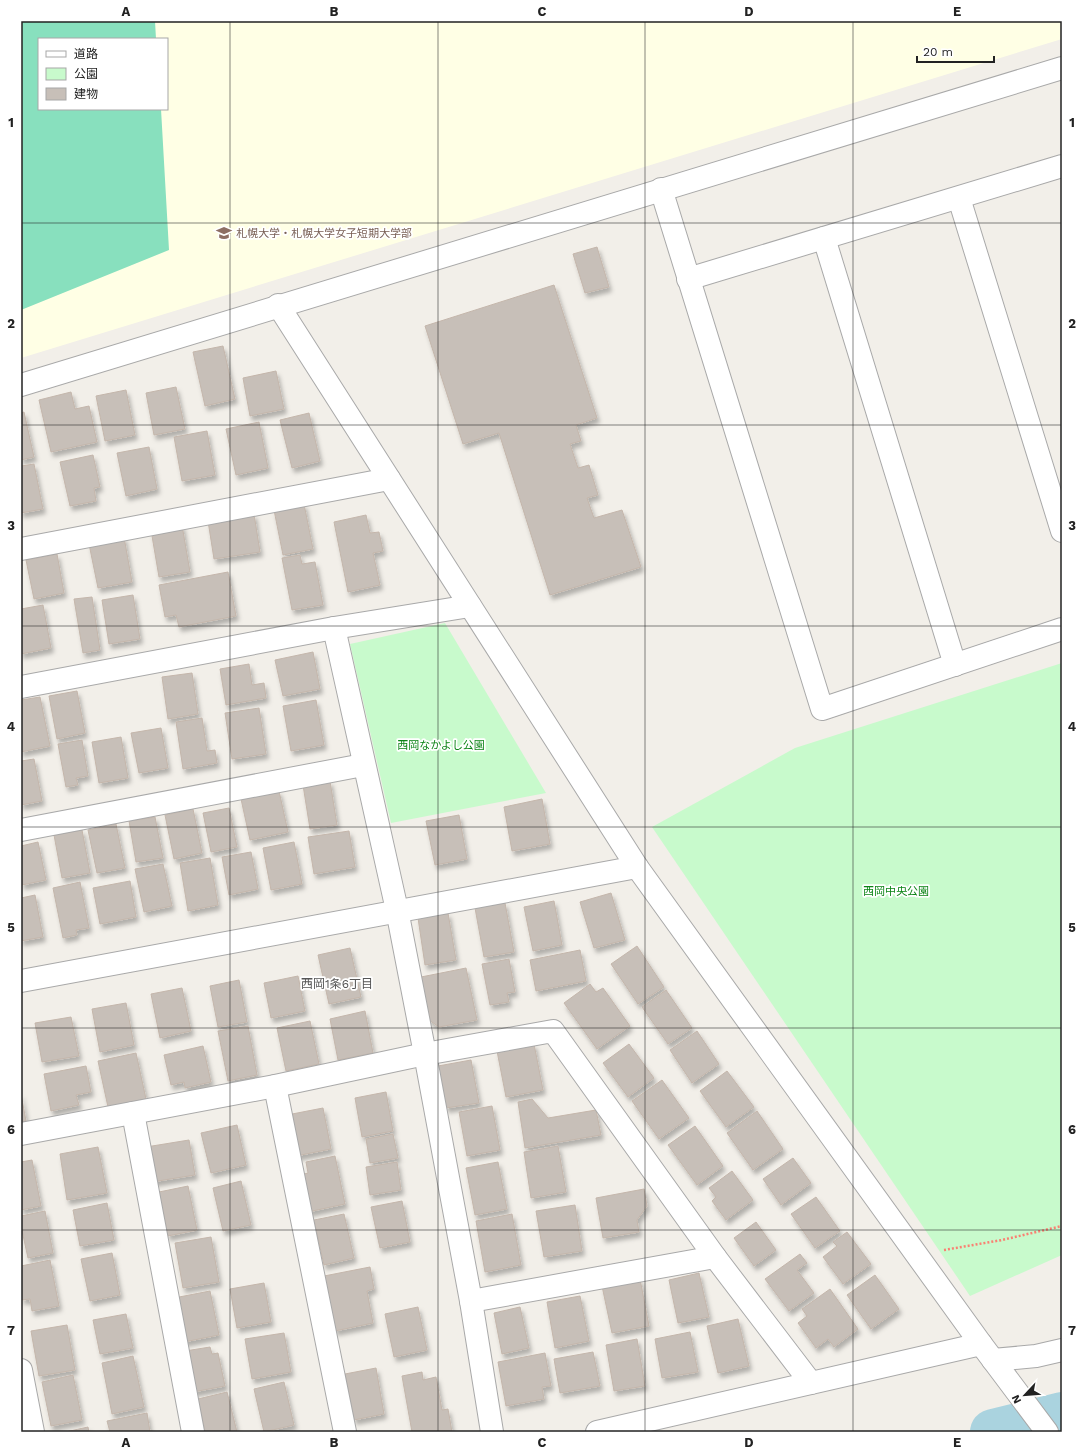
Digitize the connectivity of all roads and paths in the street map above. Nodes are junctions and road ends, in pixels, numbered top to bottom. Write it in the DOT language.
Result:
graph roads {
  1 [pos="1062,68"];
  2 [pos="1062,166"];
  3 [pos="661,189"];
  4 [pos="959,198"];
  5 [pos="824,238"];
  6 [pos="688,280"];
  7 [pos="278,306"];
  8 [pos="21,384"];
  9 [pos="389,479"];
  10 [pos="1062,531"];
  11 [pos="21,549"];
  12 [pos="470,606"];
  13 [pos="334,628"];
  14 [pos="1062,629"];
  15 [pos="955,665"];
  16 [pos="21,687"];
  17 [pos="363,765"];
  18 [pos="21,830"];
  19 [pos="637,867"];
  20 [pos="397,910"];
  21 [pos="21,981"];
  22 [pos="425,1054"];
  23 [pos="275,1086"];
  24 [pos="133,1113"];
  25 [pos="21,1134"];
  26 [pos="1062,1226"];
  27 [pos="918,1255"];
  28 [pos="715,1257"];
  29 [pos="471,1301"];
  30 [pos="1062,1350"];
  31 [pos="987,1352"];
  32 [pos="21,1370"];
  33 [pos="810,1384"];
  34 [pos="33,1432"];
  35 [pos="193,1432"];
  36 [pos="345,1432"];
  37 [pos="492,1432"];
  38 [pos="597,1432"];
  39 [pos="1047,1432"];
  1 -- 3 [label="street"];
  2 -- 4 [label="street"];
  3 -- 6 [label="street"];
  3 -- 7 [label="street"];
  4 -- 5 [label="street"];
  4 -- 10 [label="street"];
  5 -- 6 [label="street"];
  5 -- 15 [label="street"];
  6 -- 15 [label="street"];
  7 -- 8 [label="street"];
  7 -- 9 [label="street"];
  9 -- 11 [label="street"];
  9 -- 12 [label="street"];
  12 -- 13 [label="street"];
  12 -- 19 [label="street"];
  13 -- 16 [label="street"];
  13 -- 17 [label="street"];
  14 -- 15 [label="street"];
  17 -- 18 [label="street"];
  17 -- 20 [label="street"];
  19 -- 20 [label="street"];
  19 -- 27 [label="street"];
  20 -- 21 [label="street"];
  20 -- 22 [label="street"];
  22 -- 23 [label="street"];
  22 -- 28 [label="street"];
  22 -- 29 [label="street"];
  23 -- 24 [label="street"];
  23 -- 36 [label="street"];
  24 -- 25 [label="street"];
  24 -- 35 [label="street"];
  26 -- 27 [label="path"];
  27 -- 31 [label="street"];
  28 -- 29 [label="street"];
  28 -- 33 [label="street"];
  29 -- 37 [label="street"];
  30 -- 31 [label="street"];
  31 -- 33 [label="street"];
  31 -- 39 [label="street"];
  32 -- 34 [label="street"];
  33 -- 38 [label="street"];
}
